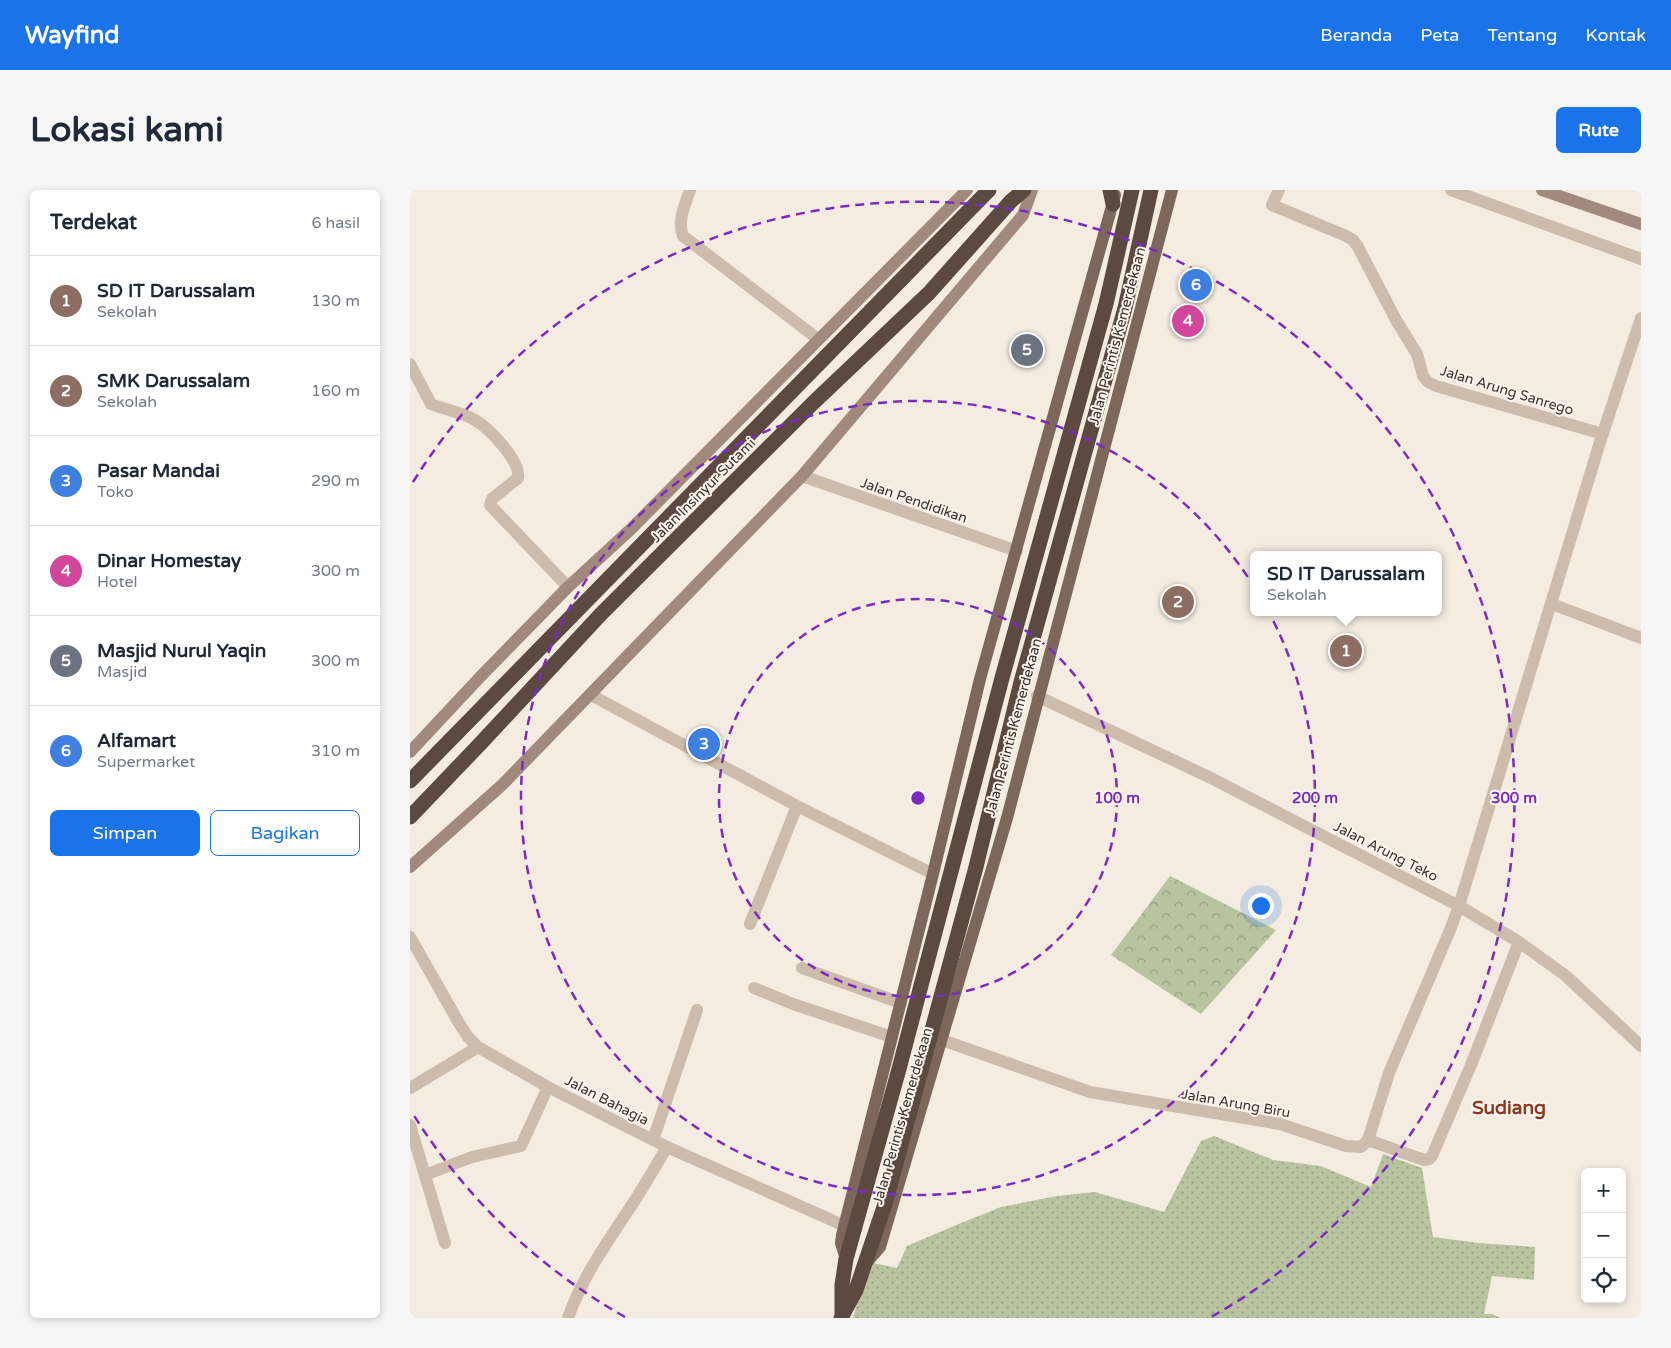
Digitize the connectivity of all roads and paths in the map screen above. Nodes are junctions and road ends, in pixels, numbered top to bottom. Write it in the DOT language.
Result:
graph roads {
  1 [pos="690,190"];
  2 [pos="967,190"];
  3 [pos="989,190"];
  4 [pos="1024,190"];
  5 [pos="1032,190"];
  6 [pos="1132,190"];
  7 [pos="1151,190"];
  8 [pos="1172,190"];
  9 [pos="1178,190"];
  10 [pos="1279,190"];
  11 [pos="1451,190"];
  12 [pos="1542,190"];
  13 [pos="1113,195"];
  14 [pos="1572,195"];
  15 [pos="1165,218"];
  16 [pos="1641,224"];
  17 [pos="1641,260"];
  18 [pos="1641,318"];
  19 [pos="818,339"];
  20 [pos="410,364"];
  21 [pos="1603,434"];
  22 [pos="802,476"];
  23 [pos="1017,551"];
  24 [pos="568,587"];
  25 [pos="1552,604"];
  26 [pos="1641,638"];
  27 [pos="590,695"];
  28 [pos="1037,696"];
  29 [pos="410,752"];
  30 [pos="410,780"];
  31 [pos="797,806"];
  32 [pos="410,817"];
  33 [pos="410,867"];
  34 [pos="933,874"];
  35 [pos="1459,906"];
  36 [pos="750,924"];
  37 [pos="410,937"];
  38 [pos="1518,942"];
  39 [pos="802,968"];
  40 [pos="754,988"];
  41 [pos="901,1003"];
  42 [pos="697,1010"];
  43 [pos="892,1037"];
  44 [pos="942,1040"];
  45 [pos="1641,1046"];
  46 [pos="478,1047"];
  47 [pos="548,1087"];
  48 [pos="410,1088"];
  49 [pos="410,1125"];
  50 [pos="653,1140"];
  51 [pos="1368,1140"];
  52 [pos="667,1147"];
  53 [pos="425,1175"];
  54 [pos="845,1226"];
  55 [pos="445,1243"];
  56 [pos="846,1259"];
  57 [pos="866,1264"];
  58 [pos="842,1317"];
  59 [pos="568,1318"];
  1 -- 19 [label="street"];
  2 -- 19 [label="street"];
  3 -- 30 [label="highway, Jalan Insinyur Sutami"];
  4 -- 32 [label="highway, Jalan Insinyur Sutami"];
  5 -- 22 [label="street"];
  6 -- 56 [label="highway, Jalan Perintis Kemerdekaan"];
  7 -- 57 [label="highway, Jalan Perintis Kemerdekaan"];
  8 -- 15 [label="main road, Jalan Perintis Kemerdekaan"];
  9 -- 15 [label="main road"];
  10 -- 21 [label="street, Jalan Arung Sanrego"];
  11 -- 17 [label="street"];
  12 -- 14 [label="street"];
  13 -- 23 [label="main road, Jalan Perintis Kemerdekaan"];
  14 -- 16 [label="street"];
  15 -- 28 [label="main road, Jalan Perintis Kemerdekaan"];
  18 -- 21 [label="street"];
  19 -- 24 [label="street"];
  20 -- 24 [label="street"];
  21 -- 25 [label="street"];
  22 -- 23 [label="street, Jalan Pendidikan"];
  22 -- 27 [label="street"];
  23 -- 34 [label="main road, Jalan Perintis Kemerdekaan"];
  24 -- 29 [label="street"];
  25 -- 26 [label="street"];
  25 -- 35 [label="street"];
  27 -- 31 [label="street"];
  27 -- 33 [label="street"];
  28 -- 35 [label="street, Jalan Arung Teko"];
  28 -- 44 [label="main road, Jalan Perintis Kemerdekaan"];
  31 -- 34 [label="street"];
  31 -- 36 [label="street"];
  34 -- 41 [label="main road, Jalan Perintis Kemerdekaan"];
  35 -- 38 [label="street, Jalan Arung Teko"];
  35 -- 51 [label="street"];
  37 -- 46 [label="street, Jalan Bahagia"];
  38 -- 45 [label="street, Jalan Arung Teko"];
  38 -- 51 [label="street"];
  39 -- 41 [label="street"];
  40 -- 43 [label="street"];
  41 -- 43 [label="main road, Jalan Perintis Kemerdekaan"];
  42 -- 50 [label="street"];
  43 -- 54 [label="main road, Jalan Perintis Kemerdekaan"];
  44 -- 51 [label="street, Jalan Arung Biru"];
  44 -- 57 [label="main road, Jalan Perintis Kemerdekaan"];
  46 -- 47 [label="street, Jalan Bahagia"];
  46 -- 48 [label="street"];
  47 -- 50 [label="street, Jalan Bahagia"];
  47 -- 53 [label="street"];
  49 -- 53 [label="street"];
  50 -- 52 [label="street, Jalan Bahagia"];
  52 -- 54 [label="street, Jalan Bahagia"];
  52 -- 59 [label="street"];
  53 -- 55 [label="street"];
  54 -- 56 [label="main road, Jalan Perintis Kemerdekaan"];
  56 -- 58 [label="highway, Jalan Perintis Kemerdekaan"];
  57 -- 58 [label="highway, Jalan Perintis Kemerdekaan"];
}
